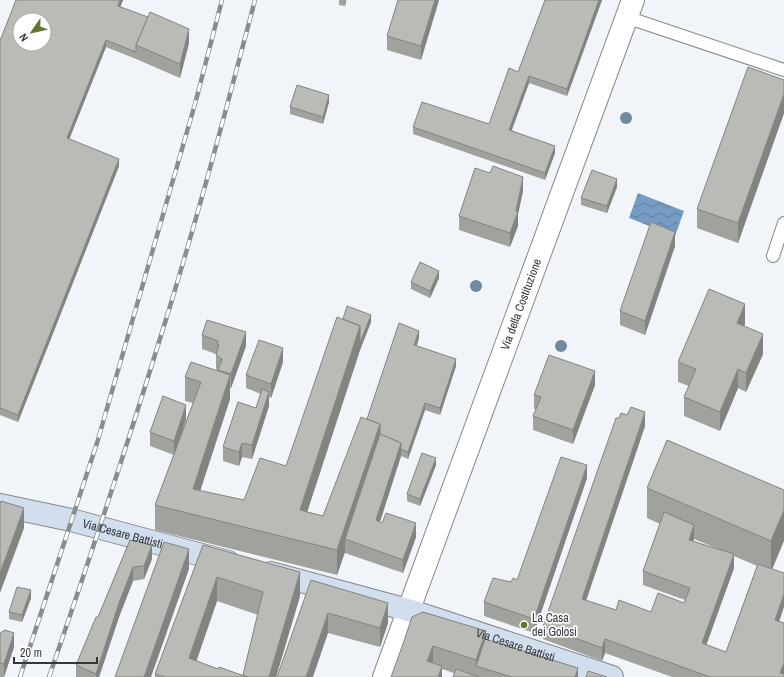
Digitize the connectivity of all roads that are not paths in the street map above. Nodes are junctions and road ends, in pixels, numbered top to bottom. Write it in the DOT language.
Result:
graph roads {
  1 [pos="630,8"];
  2 [pos="784,70"];
  3 [pos="784,223"];
  4 [pos="772,256"];
  5 [pos="0,505"];
  6 [pos="408,610"];
  7 [pos="384,677"];
  8 [pos="612,677"];
  1 -- 2 [label="lane"];
  1 -- 6 [label="street, Via della Costituzione"];
  3 -- 4 [label="lane"];
  5 -- 6 [label="street, Via Cesare Battisti"];
  6 -- 7 [label="street, Via della Costituzione"];
  6 -- 8 [label="street, Via Cesare Battisti"];
}
